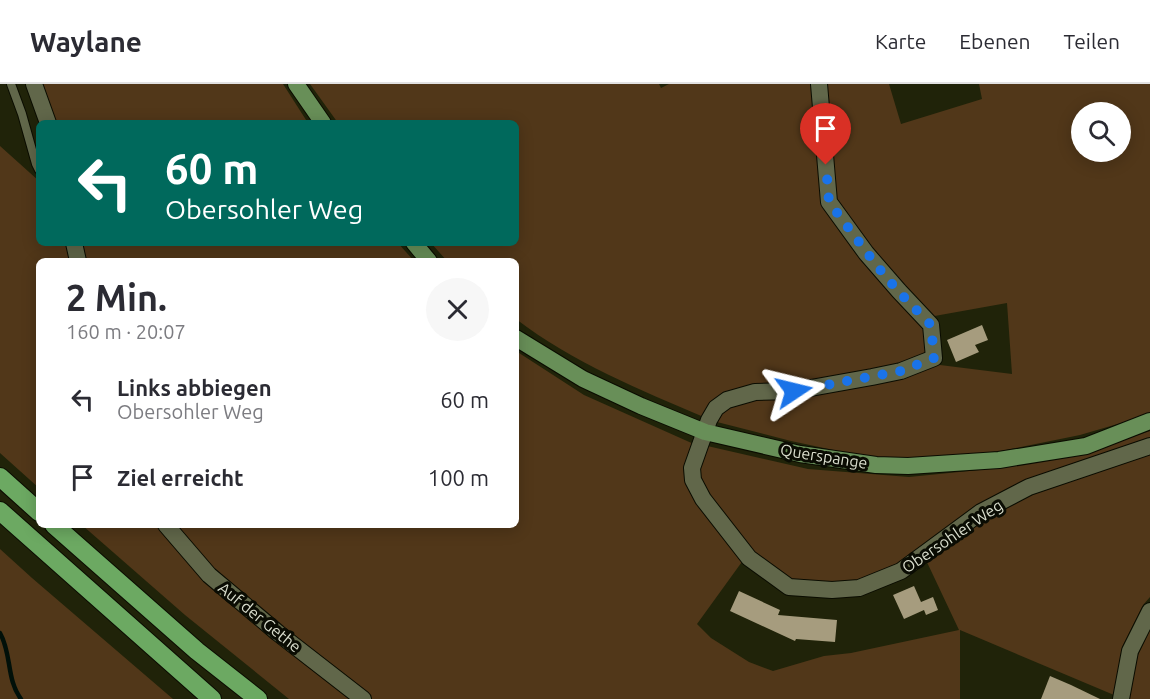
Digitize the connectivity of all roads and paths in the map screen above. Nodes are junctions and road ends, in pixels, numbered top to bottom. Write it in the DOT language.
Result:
graph roads {
  1 [pos="10,84"];
  2 [pos="34,84"];
  3 [pos="296,84"];
  4 [pos="819,84"];
  5 [pos="47,120"];
  6 [pos="321,120"];
  7 [pos="36,164"];
  8 [pos="416,246"];
  9 [pos="426,258"];
  10 [pos="519,340"];
  11 [pos="1150,421"];
  12 [pos="705,432"];
  13 [pos="1150,446"];
  14 [pos="0,477"];
  15 [pos="36,509"];
  16 [pos="0,511"];
  17 [pos="57,528"];
  18 [pos="169,528"];
  19 [pos="1150,610"];
  20 [pos="212,699"];
  21 [pos="258,699"];
  22 [pos="363,699"];
  23 [pos="1121,699"];
  1 -- 7 [label="lane"];
  2 -- 5 [label="street"];
  3 -- 6 [label="main road"];
  4 -- 12 [label="street, Obersohler Weg"];
  8 -- 9 [label="main road"];
  10 -- 12 [label="main road, Querspange"];
  11 -- 12 [label="main road, Querspange"];
  12 -- 13 [label="street, Obersohler Weg"];
  14 -- 15 [label="highway"];
  16 -- 20 [label="highway"];
  17 -- 21 [label="highway"];
  18 -- 22 [label="street, Auf der Gethe"];
  19 -- 23 [label="street"];
}
